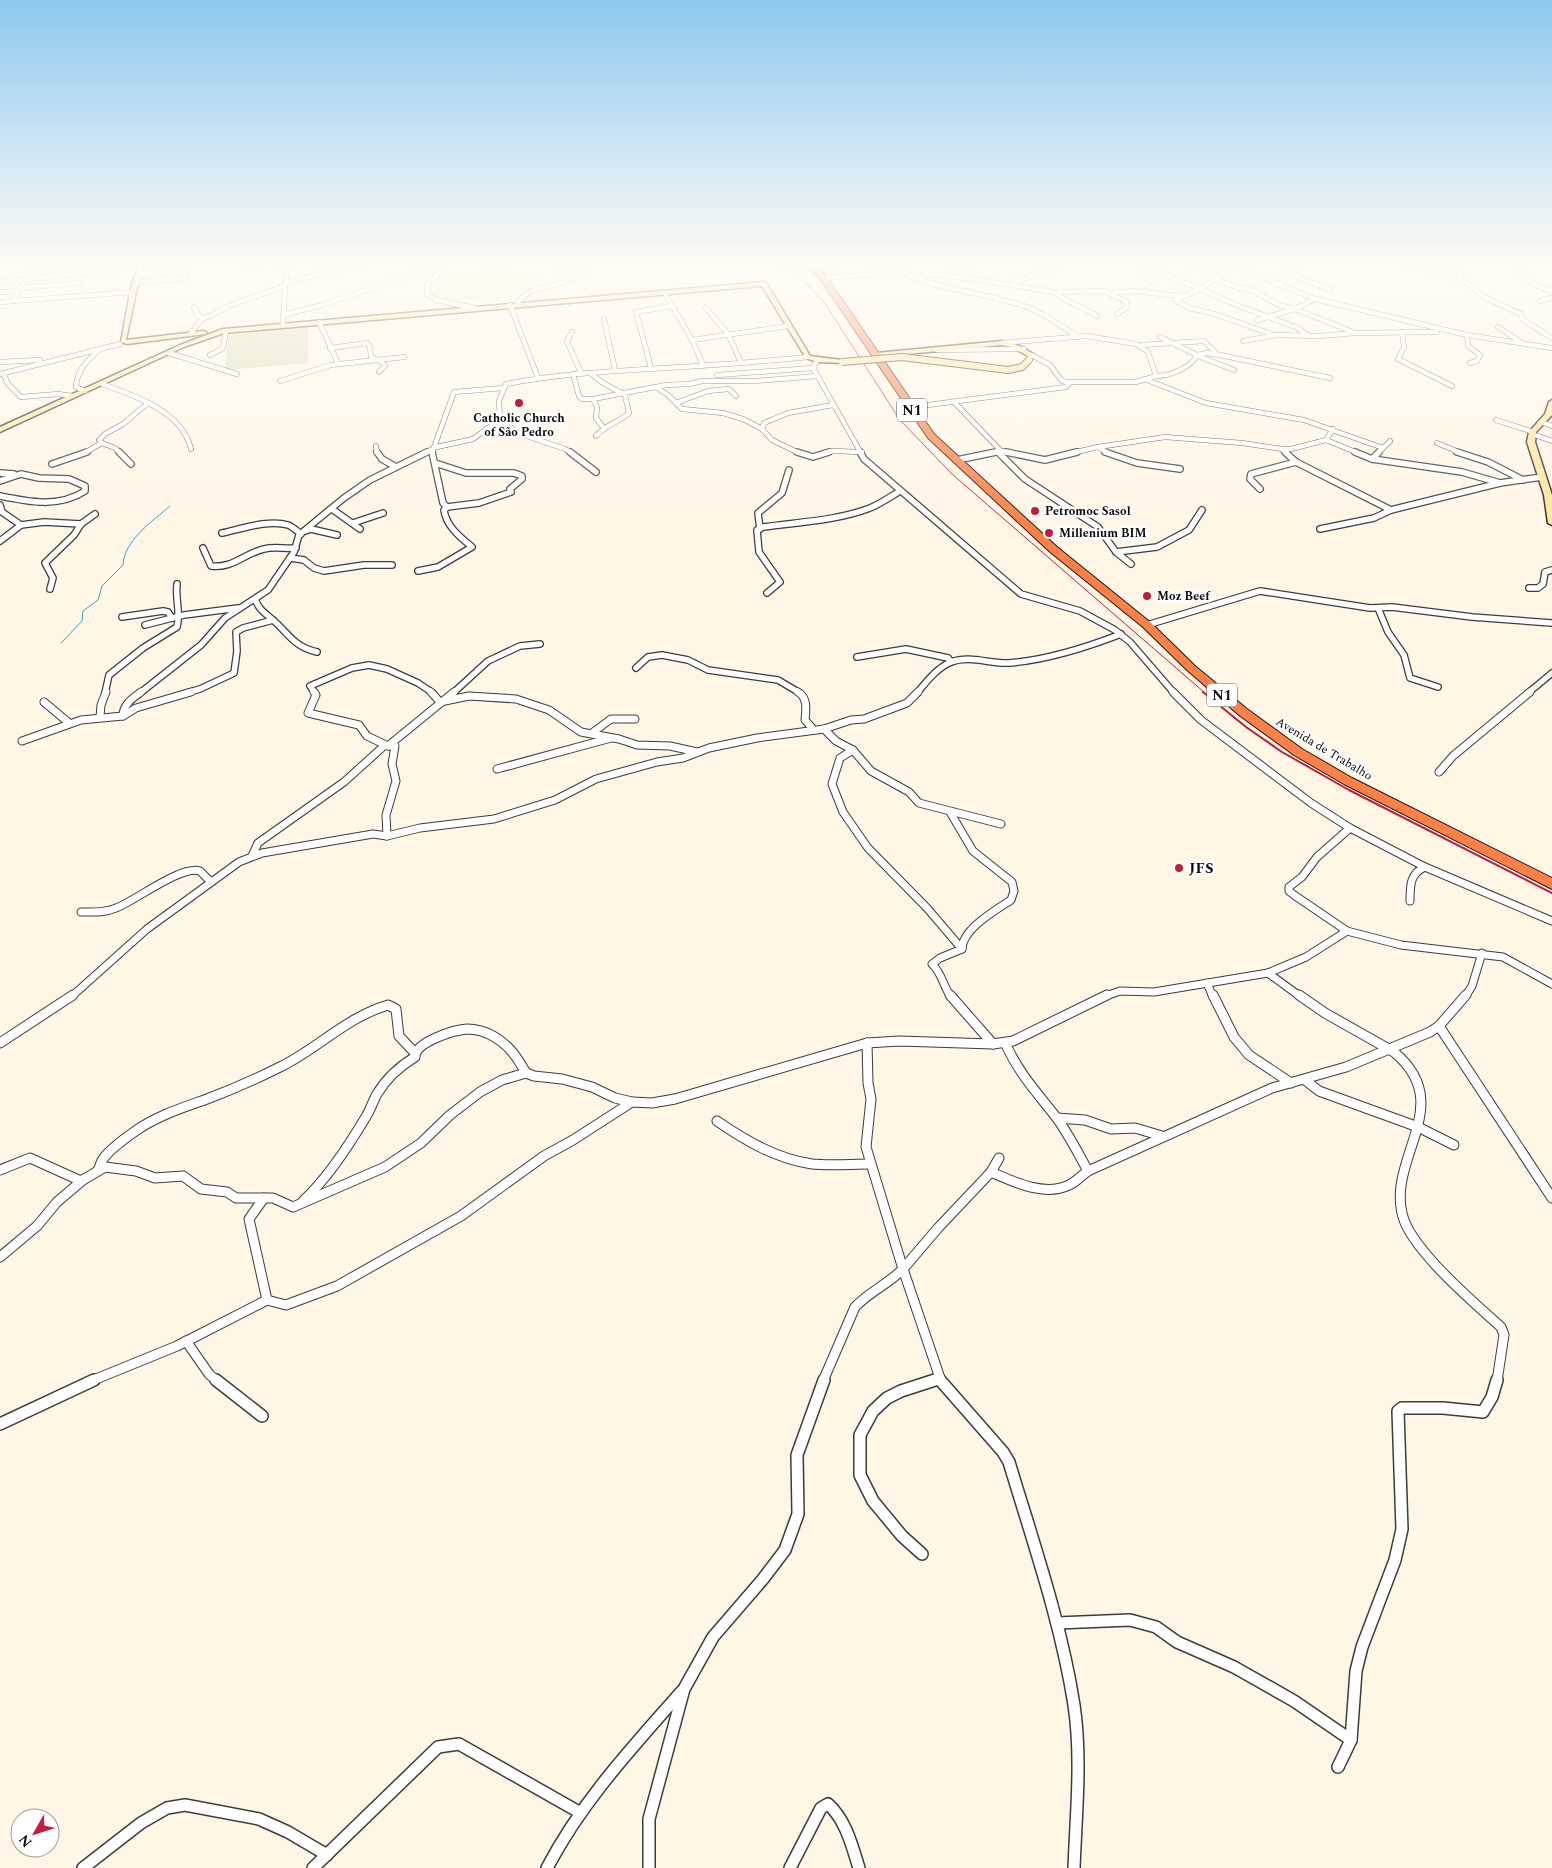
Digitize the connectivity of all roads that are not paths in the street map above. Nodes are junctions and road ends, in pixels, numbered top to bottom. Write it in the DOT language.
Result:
graph roads {
  1 [pos="91,350"];
  2 [pos="98,350"];
  3 [pos="175,350"];
  4 [pos="219,350"];
  5 [pos="331,350"];
  6 [pos="369,350"];
  7 [pos="527,350"];
  8 [pos="571,350"];
  9 [pos="611,350"];
  10 [pos="646,350"];
  11 [pos="696,350"];
  12 [pos="736,350"];
  13 [pos="804,350"];
  14 [pos="876,350"];
  15 [pos="920,350"];
  16 [pos="943,350"];
  17 [pos="999,350"];
  18 [pos="1026,350"];
  19 [pos="1147,350"];
  20 [pos="1185,350"];
  21 [pos="1213,350"];
  22 [pos="1403,350"];
  23 [pos="1475,350"];
  24 [pos="169,353"];
  25 [pos="879,354"];
  26 [pos="1217,354"];
  27 [pos="210,355"];
  28 [pos="1032,355"];
  29 [pos="1197,356"];
  30 [pos="404,357"];
  31 [pos="808,357"];
  32 [pos="373,359"];
  33 [pos="52,360"];
  34 [pos="817,360"];
  35 [pos="0,362"];
  36 [pos="741,362"];
  37 [pos="1470,363"];
  38 [pos="338,364"];
  39 [pos="703,365"];
  40 [pos="713,365"];
  41 [pos="651,368"];
  42 [pos="813,368"];
  43 [pos="615,370"];
  44 [pos="1234,370"];
  45 [pos="379,372"];
  46 [pos="1,373"];
  47 [pos="590,373"];
  48 [pos="238,374"];
  49 [pos="574,374"];
  50 [pos="581,374"];
  51 [pos="717,375"];
  52 [pos="818,376"];
  53 [pos="1156,376"];
  54 [pos="538,378"];
  55 [pos="1330,378"];
  56 [pos="1147,380"];
  57 [pos="718,381"];
  58 [pos="280,382"];
  59 [pos="1069,383"];
  60 [pos="102,384"];
  61 [pos="1452,386"];
  62 [pos="656,387"];
  63 [pos="503,388"];
  64 [pos="86,391"];
  65 [pos="621,393"];
  66 [pos="73,396"];
  67 [pos="736,396"];
  68 [pos="593,400"];
  69 [pos="954,402"];
  70 [pos="1552,402"];
  71 [pos="148,403"];
  72 [pos="676,403"];
  73 [pos="833,405"];
  74 [pos="920,406"];
  75 [pos="500,419"];
  76 [pos="1496,420"];
  77 [pos="1541,422"];
  78 [pos="1552,426"];
  79 [pos="603,427"];
  80 [pos="762,429"];
  81 [pos="1333,429"];
  82 [pos="0,430"];
  83 [pos="1533,433"];
  84 [pos="596,436"];
  85 [pos="1326,440"];
  86 [pos="1390,441"];
  87 [pos="1552,441"];
  88 [pos="938,442"];
  89 [pos="102,443"];
  90 [pos="1437,443"];
  91 [pos="376,446"];
  92 [pos="1098,447"];
  93 [pos="1383,448"];
  94 [pos="1282,449"];
  95 [pos="191,450"];
  96 [pos="432,450"];
  97 [pos="862,452"];
  98 [pos="999,452"];
  99 [pos="1372,459"];
  100 [pos="957,460"];
  101 [pos="1296,462"];
  102 [pos="435,463"];
  103 [pos="52,464"];
  104 [pos="131,464"];
  105 [pos="396,467"];
  106 [pos="1180,469"];
  107 [pos="789,470"];
  108 [pos="596,472"];
  109 [pos="0,473"];
  110 [pos="19,474"];
  111 [pos="1542,478"];
  112 [pos="1523,480"];
  113 [pos="0,481"];
  114 [pos="1552,482"];
  115 [pos="1500,483"];
  116 [pos="1260,489"];
  117 [pos="900,491"];
  118 [pos="1550,495"];
  119 [pos="0,496"];
  120 [pos="0,505"];
  121 [pos="446,507"];
  122 [pos="332,509"];
  123 [pos="1202,510"];
  124 [pos="1392,510"];
  125 [pos="383,513"];
  126 [pos="94,514"];
  127 [pos="353,523"];
  128 [pos="1552,523"];
  129 [pos="81,524"];
  130 [pos="21,526"];
  131 [pos="360,529"];
  132 [pos="760,529"];
  133 [pos="1320,529"];
  134 [pos="222,533"];
  135 [pos="300,535"];
  136 [pos="337,535"];
  137 [pos="0,541"];
  138 [pos="203,548"];
  139 [pos="296,548"];
  140 [pos="1116,552"];
  141 [pos="290,558"];
  142 [pos="1131,564"];
  143 [pos="392,565"];
  144 [pos="1552,570"];
  145 [pos="418,571"];
  146 [pos="177,584"];
  147 [pos="1529,588"];
  148 [pos="50,589"];
  149 [pos="767,593"];
  150 [pos="255,599"];
  151 [pos="242,607"];
  152 [pos="1378,608"];
  153 [pos="122,617"];
  154 [pos="180,617"];
  155 [pos="172,618"];
  156 [pos="273,620"];
  157 [pos="1552,623"];
  158 [pos="145,625"];
  159 [pos="1147,625"];
  160 [pos="1121,634"];
  161 [pos="540,644"];
  162 [pos="317,652"];
  163 [pos="857,657"];
  164 [pos="951,662"];
  165 [pos="636,668"];
  166 [pos="1552,673"];
  167 [pos="1438,687"];
  168 [pos="44,702"];
  169 [pos="440,702"];
  170 [pos="123,716"];
  171 [pos="100,717"];
  172 [pos="634,719"];
  173 [pos="68,723"];
  174 [pos="824,729"];
  175 [pos="814,730"];
  176 [pos="592,733"];
  177 [pos="611,738"];
  178 [pos="22,741"];
  179 [pos="386,745"];
  180 [pos="853,750"];
  181 [pos="697,752"];
  182 [pos="496,769"];
  183 [pos="1440,772"];
  184 [pos="950,812"];
  185 [pos="1001,824"];
  186 [pos="1350,828"];
  187 [pos="387,836"];
  188 [pos="252,856"];
  189 [pos="1425,867"];
  190 [pos="211,882"];
  191 [pos="1552,884"];
  192 [pos="1410,901"];
  193 [pos="81,912"];
  194 [pos="1552,921"];
  195 [pos="1347,932"];
  196 [pos="962,949"];
  197 [pos="1482,953"];
  198 [pos="1268,973"];
  199 [pos="1207,983"];
  200 [pos="1552,984"];
  201 [pos="1439,1026"];
  202 [pos="0,1043"];
  203 [pos="867,1043"];
  204 [pos="1004,1043"];
  205 [pos="993,1044"];
  206 [pos="1388,1048"];
  207 [pos="415,1052"];
  208 [pos="526,1074"];
  209 [pos="1305,1080"];
  210 [pos="1291,1083"];
  211 [pos="632,1102"];
  212 [pos="1057,1118"];
  213 [pos="717,1121"];
  214 [pos="1418,1127"];
  215 [pos="1162,1136"];
  216 [pos="1454,1146"];
  217 [pos="1000,1158"];
  218 [pos="870,1164"];
  219 [pos="0,1170"];
  220 [pos="1088,1171"];
  221 [pos="992,1172"];
  222 [pos="81,1181"];
  223 [pos="264,1198"];
  224 [pos="1552,1198"];
  225 [pos="298,1206"];
  226 [pos="0,1257"];
  227 [pos="902,1269"];
  228 [pos="267,1300"];
  229 [pos="186,1341"];
  230 [pos="939,1379"];
  231 [pos="262,1416"];
  232 [pos="0,1424"];
  233 [pos="922,1554"];
  234 [pos="1056,1623"];
  235 [pos="684,1689"];
  236 [pos="1351,1740"];
  237 [pos="1338,1767"];
  238 [pos="579,1812"];
  239 [pos="327,1855"];
  240 [pos="83,1868"];
  241 [pos="313,1868"];
  242 [pos="547,1868"];
  243 [pos="649,1868"];
  244 [pos="790,1868"];
  245 [pos="859,1868"];
  246 [pos="1074,1868"];
  1 -- 33 [label="street"];
  2 -- 64 [label="street"];
  3 -- 24 [label="street"];
  4 -- 27 [label="street"];
  5 -- 38 [label="street"];
  6 -- 32 [label="street"];
  7 -- 54 [label="street"];
  8 -- 50 [label="street"];
  9 -- 43 [label="street"];
  10 -- 41 [label="street"];
  11 -- 39 [label="street"];
  12 -- 36 [label="street"];
  13 -- 31 [label="street"];
  14 -- 25 [label="highway, Avenida de Trabalho / N1"];
  15 -- 25 [label="street"];
  16 -- 17 [label="street"];
  18 -- 28 [label="street"];
  19 -- 53 [label="street"];
  20 -- 29 [label="street"];
  21 -- 26 [label="street"];
  22 -- 61 [label="street"];
  23 -- 37 [label="street"];
  24 -- 48 [label="street"];
  24 -- 60 [label="street"];
  25 -- 74 [label="highway, Avenida de Trabalho / N1"];
  25 -- 88 [label="highway, Avenida de Trabalho / N1"];
  26 -- 29 [label="street"];
  26 -- 55 [label="street"];
  28 -- 34 [label="street, bridge"];
  28 -- 59 [label="street"];
  29 -- 44 [label="street"];
  29 -- 53 [label="street"];
  30 -- 32 [label="street"];
  31 -- 34 [label="street"];
  31 -- 36 [label="street"];
  32 -- 38 [label="street"];
  32 -- 45 [label="street"];
  33 -- 35 [label="street"];
  33 -- 46 [label="street"];
  34 -- 42 [label="street"];
  36 -- 40 [label="street"];
  38 -- 58 [label="street"];
  39 -- 40 [label="street"];
  39 -- 41 [label="street"];
  40 -- 51 [label="street"];
  41 -- 43 [label="street"];
  42 -- 51 [label="street"];
  42 -- 52 [label="street"];
  43 -- 47 [label="street"];
  46 -- 66 [label="street"];
  47 -- 50 [label="street"];
  47 -- 65 [label="street"];
  49 -- 50 [label="street"];
  49 -- 54 [label="street"];
  49 -- 68 [label="street"];
  51 -- 57 [label="street"];
  52 -- 57 [label="street"];
  52 -- 73 [label="street"];
  53 -- 56 [label="street"];
  54 -- 63 [label="street"];
  56 -- 59 [label="street"];
  56 -- 81 [label="street"];
  57 -- 62 [label="street"];
  59 -- 69 [label="street"];
  60 -- 64 [label="street"];
  60 -- 71 [label="street"];
  62 -- 65 [label="street"];
  62 -- 72 [label="street"];
  63 -- 75 [label="street"];
  63 -- 96 [label="street"];
  64 -- 66 [label="street"];
  65 -- 68 [label="street"];
  65 -- 79 [label="street"];
  66 -- 82 [label="street"];
  67 -- 72 [label="street"];
  68 -- 79 [label="street"];
  69 -- 74 [label="street"];
  69 -- 98 [label="street"];
  70 -- 77 [label="street"];
  71 -- 89 [label="street"];
  71 -- 95 [label="street"];
  72 -- 80 [label="street"];
  73 -- 80 [label="street"];
  73 -- 97 [label="street"];
  74 -- 88 [label="highway, Avenida de Trabalho / N1"];
  75 -- 96 [label="street"];
  75 -- 108 [label="street"];
  76 -- 83 [label="street"];
  77 -- 78 [label="street"];
  77 -- 83 [label="street"];
  79 -- 84 [label="street"];
  80 -- 97 [label="street"];
  81 -- 85 [label="street"];
  81 -- 93 [label="street"];
  83 -- 87 [label="street"];
  83 -- 111 [label="street"];
  85 -- 94 [label="street"];
  85 -- 99 [label="street"];
  86 -- 93 [label="street"];
  88 -- 100 [label="highway, Avenida de Trabalho / N1"];
  89 -- 103 [label="street"];
  89 -- 104 [label="street"];
  90 -- 112 [label="street"];
  91 -- 105 [label="street"];
  92 -- 94 [label="street"];
  92 -- 98 [label="street"];
  92 -- 106 [label="street"];
  93 -- 99 [label="street"];
  94 -- 101 [label="street"];
  96 -- 102 [label="street"];
  96 -- 105 [label="street"];
  97 -- 117 [label="street"];
  98 -- 100 [label="street"];
  98 -- 140 [label="street"];
  99 -- 115 [label="street"];
  100 -- 159 [label="highway, Avenida de Trabalho / N1"];
  101 -- 116 [label="street"];
  101 -- 124 [label="street"];
  102 -- 121 [label="street"];
  102 -- 121 [label="street"];
  105 -- 122 [label="street"];
  107 -- 132 [label="street"];
  109 -- 110 [label="street"];
  110 -- 113 [label="street"];
  110 -- 119 [label="street"];
  111 -- 112 [label="street"];
  111 -- 114 [label="street"];
  111 -- 118 [label="street"];
  112 -- 115 [label="street"];
  115 -- 124 [label="street"];
  117 -- 132 [label="street"];
  117 -- 160 [label="street"];
  118 -- 128 [label="street"];
  120 -- 130 [label="street"];
  121 -- 145 [label="street"];
  122 -- 127 [label="street"];
  122 -- 135 [label="street"];
  123 -- 140 [label="street"];
  124 -- 133 [label="street"];
  125 -- 127 [label="street"];
  126 -- 129 [label="street"];
  127 -- 131 [label="street"];
  129 -- 130 [label="street"];
  129 -- 148 [label="street"];
  130 -- 137 [label="street"];
  132 -- 149 [label="street"];
  134 -- 135 [label="street"];
  135 -- 136 [label="street"];
  135 -- 139 [label="street"];
  138 -- 139 [label="street"];
  139 -- 141 [label="street"];
  140 -- 142 [label="street"];
  141 -- 143 [label="street"];
  141 -- 150 [label="street"];
  144 -- 147 [label="street"];
  146 -- 154 [label="street"];
  150 -- 151 [label="street"];
  150 -- 156 [label="street"];
  151 -- 154 [label="street"];
  151 -- 170 [label="street"];
  152 -- 157 [label="street"];
  152 -- 159 [label="street"];
  152 -- 167 [label="street"];
  153 -- 155 [label="street"];
  154 -- 155 [label="street"];
  154 -- 171 [label="street"];
  155 -- 158 [label="street"];
  156 -- 162 [label="street"];
  156 -- 170 [label="street"];
  159 -- 191 [label="highway, Avenida de Trabalho / N1"];
  160 -- 164 [label="street"];
  160 -- 186 [label="street"];
  161 -- 169 [label="street"];
  163 -- 164 [label="street"];
  164 -- 174 [label="street"];
  165 -- 175 [label="street"];
  166 -- 183 [label="street"];
  168 -- 173 [label="street"];
  169 -- 176 [label="street"];
  169 -- 179 [label="street"];
  169 -- 179 [label="street"];
  170 -- 171 [label="street"];
  171 -- 173 [label="street"];
  172 -- 176 [label="street"];
  173 -- 178 [label="street"];
  174 -- 175 [label="street"];
  174 -- 180 [label="street"];
  175 -- 181 [label="street"];
  176 -- 177 [label="street"];
  177 -- 181 [label="street"];
  177 -- 182 [label="street"];
  179 -- 187 [label="street"];
  179 -- 188 [label="street"];
  180 -- 184 [label="street"];
  180 -- 196 [label="street"];
  181 -- 187 [label="street"];
  184 -- 185 [label="street"];
  184 -- 196 [label="street"];
  186 -- 189 [label="street"];
  186 -- 195 [label="street"];
  187 -- 188 [label="street"];
  188 -- 190 [label="street"];
  189 -- 192 [label="street"];
  189 -- 194 [label="street"];
  190 -- 193 [label="street"];
  190 -- 202 [label="street"];
  195 -- 197 [label="street"];
  195 -- 198 [label="street"];
  196 -- 205 [label="street"];
  197 -- 200 [label="street"];
  197 -- 201 [label="street"];
  198 -- 199 [label="street"];
  198 -- 206 [label="street"];
  199 -- 204 [label="street"];
  199 -- 210 [label="street"];
  201 -- 206 [label="street"];
  201 -- 224 [label="street"];
  203 -- 205 [label="street"];
  203 -- 211 [label="street"];
  203 -- 218 [label="street"];
  204 -- 205 [label="street"];
  204 -- 212 [label="street"];
  206 -- 209 [label="street"];
  206 -- 214 [label="street"];
  207 -- 208 [label="street"];
  207 -- 222 [label="street"];
  207 -- 225 [label="street"];
  208 -- 211 [label="street"];
  208 -- 225 [label="street"];
  209 -- 210 [label="street"];
  209 -- 214 [label="street"];
  210 -- 215 [label="street"];
  211 -- 228 [label="street"];
  212 -- 215 [label="street"];
  212 -- 220 [label="street"];
  213 -- 218 [label="street"];
  214 -- 216 [label="street"];
  214 -- 236 [label="street"];
  215 -- 220 [label="street"];
  217 -- 221 [label="street"];
  218 -- 227 [label="street"];
  219 -- 222 [label="street"];
  220 -- 221 [label="street"];
  221 -- 227 [label="street"];
  222 -- 223 [label="street"];
  222 -- 226 [label="street"];
  223 -- 225 [label="street"];
  223 -- 228 [label="street"];
  227 -- 230 [label="street"];
  227 -- 235 [label="street"];
  228 -- 229 [label="street"];
  229 -- 231 [label="street"];
  229 -- 232 [label="street"];
  230 -- 233 [label="street"];
  230 -- 234 [label="street"];
  234 -- 236 [label="street"];
  234 -- 246 [label="street"];
  235 -- 238 [label="street"];
  235 -- 243 [label="street"];
  236 -- 237 [label="street"];
  238 -- 239 [label="street"];
  238 -- 242 [label="street"];
  239 -- 240 [label="street"];
  239 -- 241 [label="street"];
  244 -- 245 [label="street"];
}
